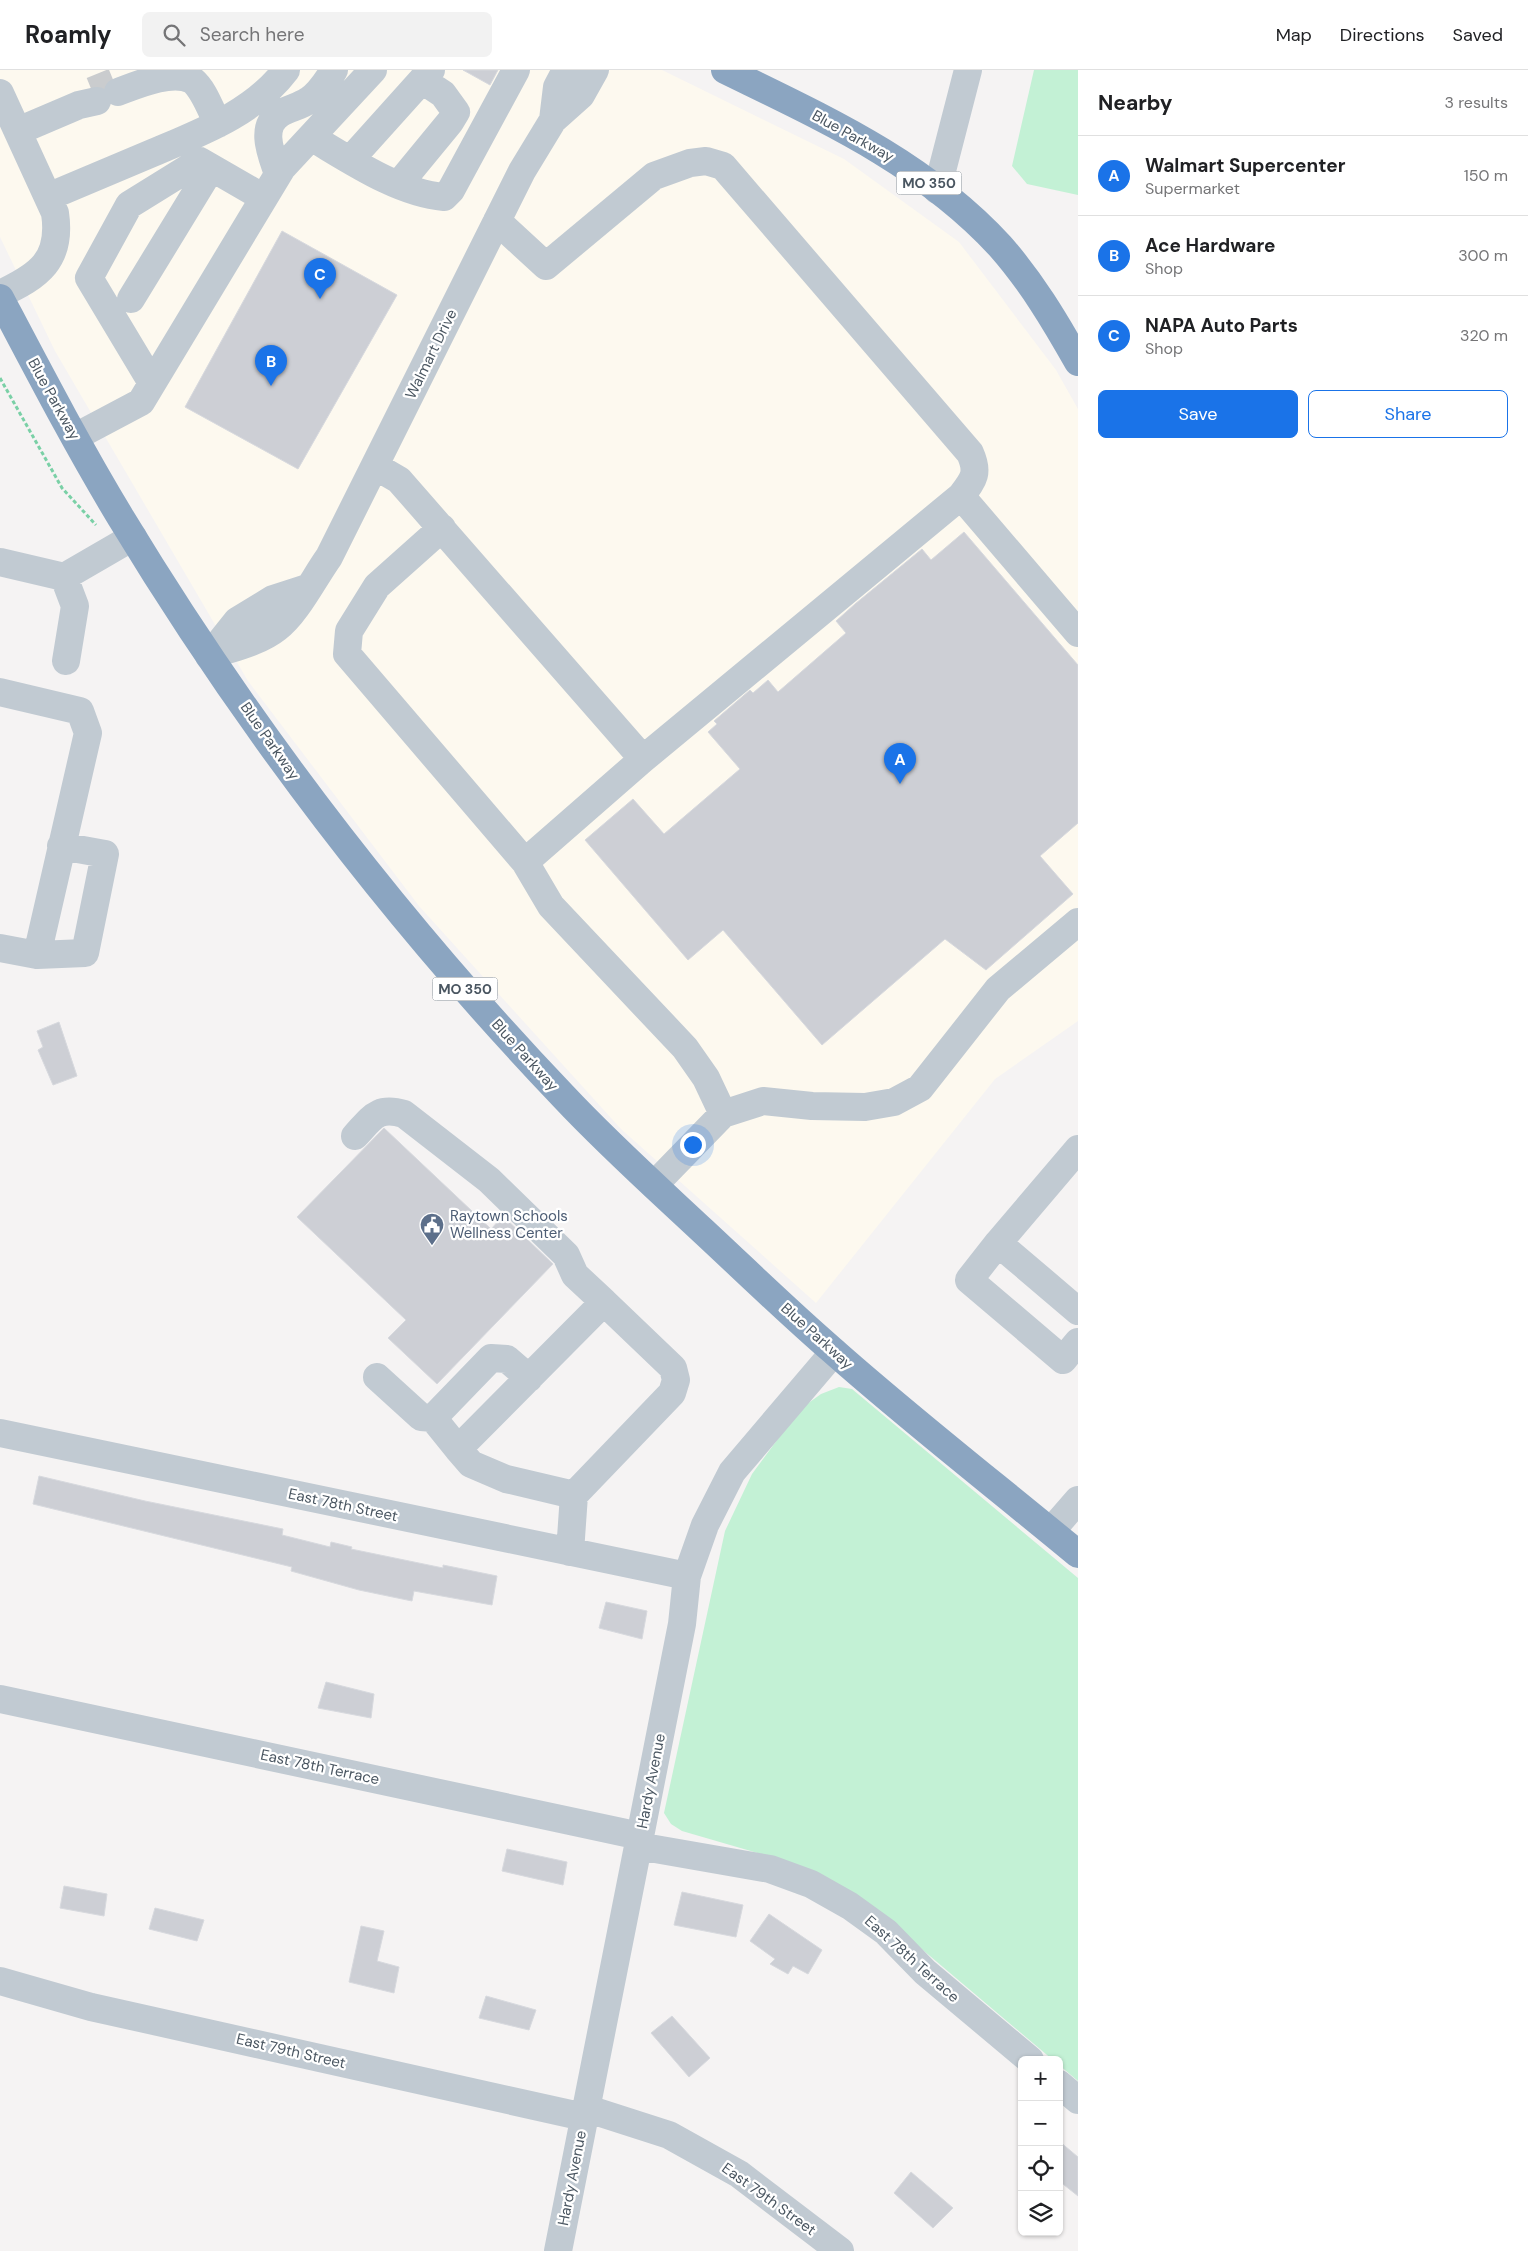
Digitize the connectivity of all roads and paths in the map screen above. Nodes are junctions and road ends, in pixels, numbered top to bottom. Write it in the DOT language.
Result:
graph roads {
  1 [pos="286,70"];
  2 [pos="334,70"];
  3 [pos="373,70"];
  4 [pos="516,70"];
  5 [pos="566,70"];
  6 [pos="595,70"];
  7 [pos="968,70"];
  8 [pos="736,73"];
  9 [pos="426,75"];
  10 [pos="0,93"];
  11 [pos="553,120"];
  12 [pos="218,124"];
  13 [pos="18,131"];
  14 [pos="311,137"];
  15 [pos="350,160"];
  16 [pos="211,168"];
  17 [pos="109,172"];
  18 [pos="278,174"];
  19 [pos="412,189"];
  20 [pos="937,190"];
  21 [pos="48,197"];
  22 [pos="264,198"];
  23 [pos="129,205"];
  24 [pos="497,221"];
  25 [pos="0,294"];
  26 [pos="0,298"];
  27 [pos="131,299"];
  28 [pos="7,330"];
  29 [pos="1078,362"];
  30 [pos="0,378"];
  31 [pos="152,383"];
  32 [pos="75,437"];
  33 [pos="375,466"];
  34 [pos="961,496"];
  35 [pos="442,528"];
  36 [pos="101,531"];
  37 [pos="133,537"];
  38 [pos="0,562"];
  39 [pos="64,577"];
  40 [pos="1078,633"];
  41 [pos="209,656"];
  42 [pos="66,661"];
  43 [pos="0,692"];
  44 [pos="643,759"];
  45 [pos="61,846"];
  46 [pos="524,862"];
  47 [pos="1078,922"];
  48 [pos="0,948"];
  49 [pos="37,955"];
  50 [pos="723,1114"];
  51 [pos="355,1136"];
  52 [pos="1078,1149"];
  53 [pos="654,1185"];
  54 [pos="998,1243"];
  55 [pos="604,1302"];
  56 [pos="1078,1311"];
  57 [pos="1078,1342"];
  58 [pos="834,1352"];
  59 [pos="377,1377"];
  60 [pos="529,1378"];
  61 [pos="433,1418"];
  62 [pos="0,1434"];
  63 [pos="458,1449"];
  64 [pos="574,1495"];
  65 [pos="1078,1500"];
  66 [pos="1051,1531"];
  67 [pos="570,1552"];
  68 [pos="1078,1554"];
  69 [pos="687,1576"];
  70 [pos="0,1699"];
  71 [pos="639,1841"];
  72 [pos="0,1981"];
  73 [pos="1025,2056"];
  74 [pos="1063,2087"];
  75 [pos="1078,2100"];
  76 [pos="584,2112"];
  77 [pos="558,2251"];
  78 [pos="840,2251"];
  1 -- 12 [label="street"];
  2 -- 18 [label="street"];
  3 -- 14 [label="street"];
  4 -- 19 [label="street"];
  5 -- 11 [label="street, Walmart Drive"];
  6 -- 11 [label="street, Walmart Drive"];
  7 -- 20 [label="street"];
  8 -- 20 [label="highway, Blue Parkway / MO 350"];
  9 -- 15 [label="street"];
  9 -- 19 [label="street"];
  10 -- 13 [label="street"];
  11 -- 24 [label="street, Walmart Drive"];
  12 -- 13 [label="street"];
  12 -- 17 [label="street"];
  13 -- 21 [label="street"];
  14 -- 15 [label="street"];
  14 -- 18 [label="street"];
  15 -- 19 [label="street"];
  16 -- 22 [label="street"];
  16 -- 23 [label="street"];
  16 -- 27 [label="street"];
  17 -- 21 [label="street"];
  17 -- 23 [label="street"];
  18 -- 22 [label="street"];
  20 -- 29 [label="highway, Blue Parkway / MO 350"];
  21 -- 25 [label="street"];
  22 -- 31 [label="street"];
  23 -- 31 [label="street"];
  24 -- 33 [label="street, Walmart Drive"];
  24 -- 34 [label="street"];
  26 -- 28 [label="highway, Blue Parkway / MO 350"];
  28 -- 32 [label="highway, Blue Parkway / MO 350"];
  30 -- 36 [label="path"];
  31 -- 32 [label="street"];
  32 -- 37 [label="highway, Blue Parkway / MO 350"];
  33 -- 35 [label="street"];
  33 -- 41 [label="street, Walmart Drive"];
  34 -- 40 [label="street"];
  34 -- 44 [label="street"];
  35 -- 44 [label="street"];
  35 -- 46 [label="street"];
  37 -- 39 [label="street"];
  37 -- 41 [label="highway, Blue Parkway / MO 350"];
  38 -- 39 [label="street"];
  39 -- 42 [label="street"];
  41 -- 53 [label="highway, Blue Parkway / MO 350"];
  43 -- 45 [label="street"];
  44 -- 46 [label="street"];
  45 -- 49 [label="street"];
  45 -- 49 [label="street"];
  46 -- 50 [label="street"];
  47 -- 50 [label="street"];
  48 -- 49 [label="street"];
  50 -- 53 [label="street"];
  51 -- 55 [label="street"];
  52 -- 54 [label="street"];
  53 -- 58 [label="highway, Blue Parkway / MO 350"];
  54 -- 56 [label="street"];
  54 -- 57 [label="street"];
  55 -- 60 [label="street"];
  55 -- 64 [label="street"];
  58 -- 66 [label="highway, Blue Parkway / MO 350"];
  58 -- 69 [label="street, Hardy Avenue"];
  59 -- 61 [label="street"];
  60 -- 61 [label="street"];
  60 -- 63 [label="street"];
  61 -- 63 [label="street"];
  62 -- 67 [label="street, East 78th Street"];
  63 -- 64 [label="street"];
  64 -- 67 [label="street"];
  65 -- 66 [label="street"];
  66 -- 68 [label="highway, Blue Parkway / MO 350"];
  67 -- 69 [label="street, East 78th Street"];
  69 -- 71 [label="street, Hardy Avenue"];
  70 -- 71 [label="street, East 78th Terrace"];
  71 -- 73 [label="street, East 78th Terrace"];
  71 -- 76 [label="street, Hardy Avenue"];
  72 -- 76 [label="street, East 79th Street"];
  74 -- 75 [label="street"];
  76 -- 77 [label="street, Hardy Avenue"];
  76 -- 78 [label="street, East 79th Street"];
}
